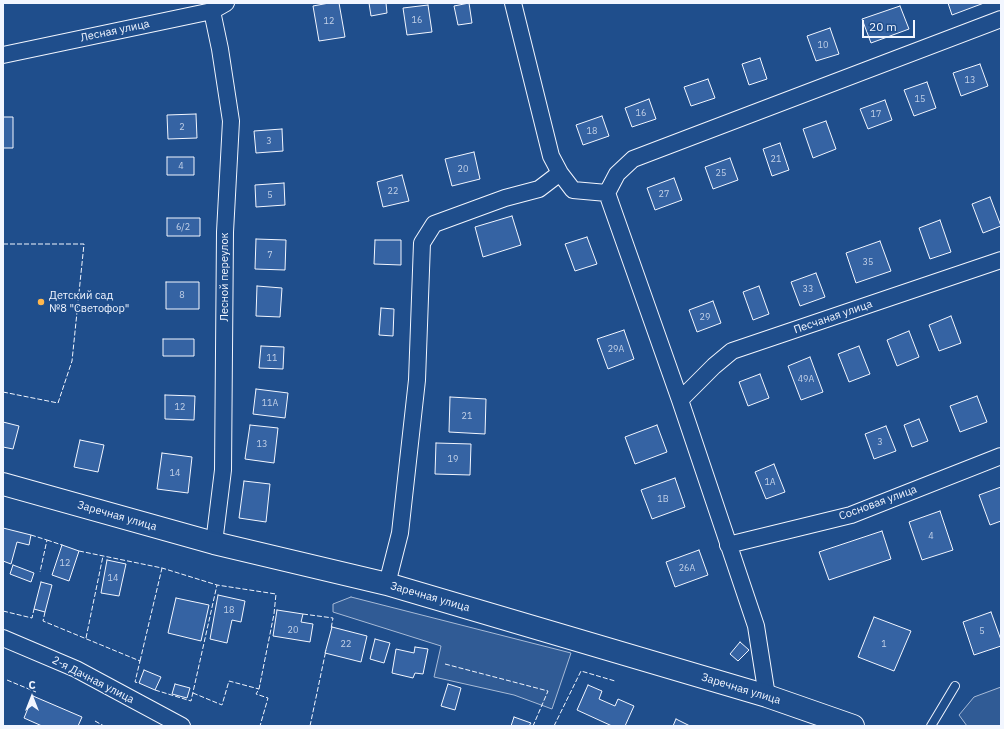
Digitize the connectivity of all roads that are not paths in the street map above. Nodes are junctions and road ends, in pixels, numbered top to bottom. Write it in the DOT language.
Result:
graph roads {
  1 [pos="226,3"];
  2 [pos="513,3"];
  3 [pos="212,11"];
  4 [pos="1001,19"];
  5 [pos="3,55"];
  6 [pos="560,173"];
  7 [pos="606,193"];
  8 [pos="1001,260"];
  9 [pos="680,400"];
  10 [pos="1001,456"];
  11 [pos="3,484"];
  12 [pos="214,543"];
  13 [pos="728,545"];
  14 [pos="387,584"];
  15 [pos="3,638"];
  16 [pos="955,686"];
  17 [pos="767,696"];
  18 [pos="182,726"];
  19 [pos="853,726"];
  20 [pos="931,726"];
  1 -- 3 [label="street, Лесная улица"];
  2 -- 6 [label="street"];
  3 -- 5 [label="street, Лесная улица"];
  3 -- 12 [label="street, Лесной переулок"];
  4 -- 7 [label="street"];
  6 -- 7 [label="street"];
  6 -- 14 [label="street"];
  7 -- 9 [label="street"];
  8 -- 9 [label="street, Песчаная улица"];
  9 -- 13 [label="street"];
  10 -- 13 [label="street, Сосновая улица"];
  11 -- 12 [label="main road, Заречная улица"];
  12 -- 14 [label="main road, Заречная улица"];
  13 -- 17 [label="street"];
  14 -- 17 [label="main road, Заречная улица"];
  15 -- 18 [label="street, 2-я Дачная улица"];
  16 -- 20 [label="lane"];
  17 -- 19 [label="main road, Заречная улица"];
}
